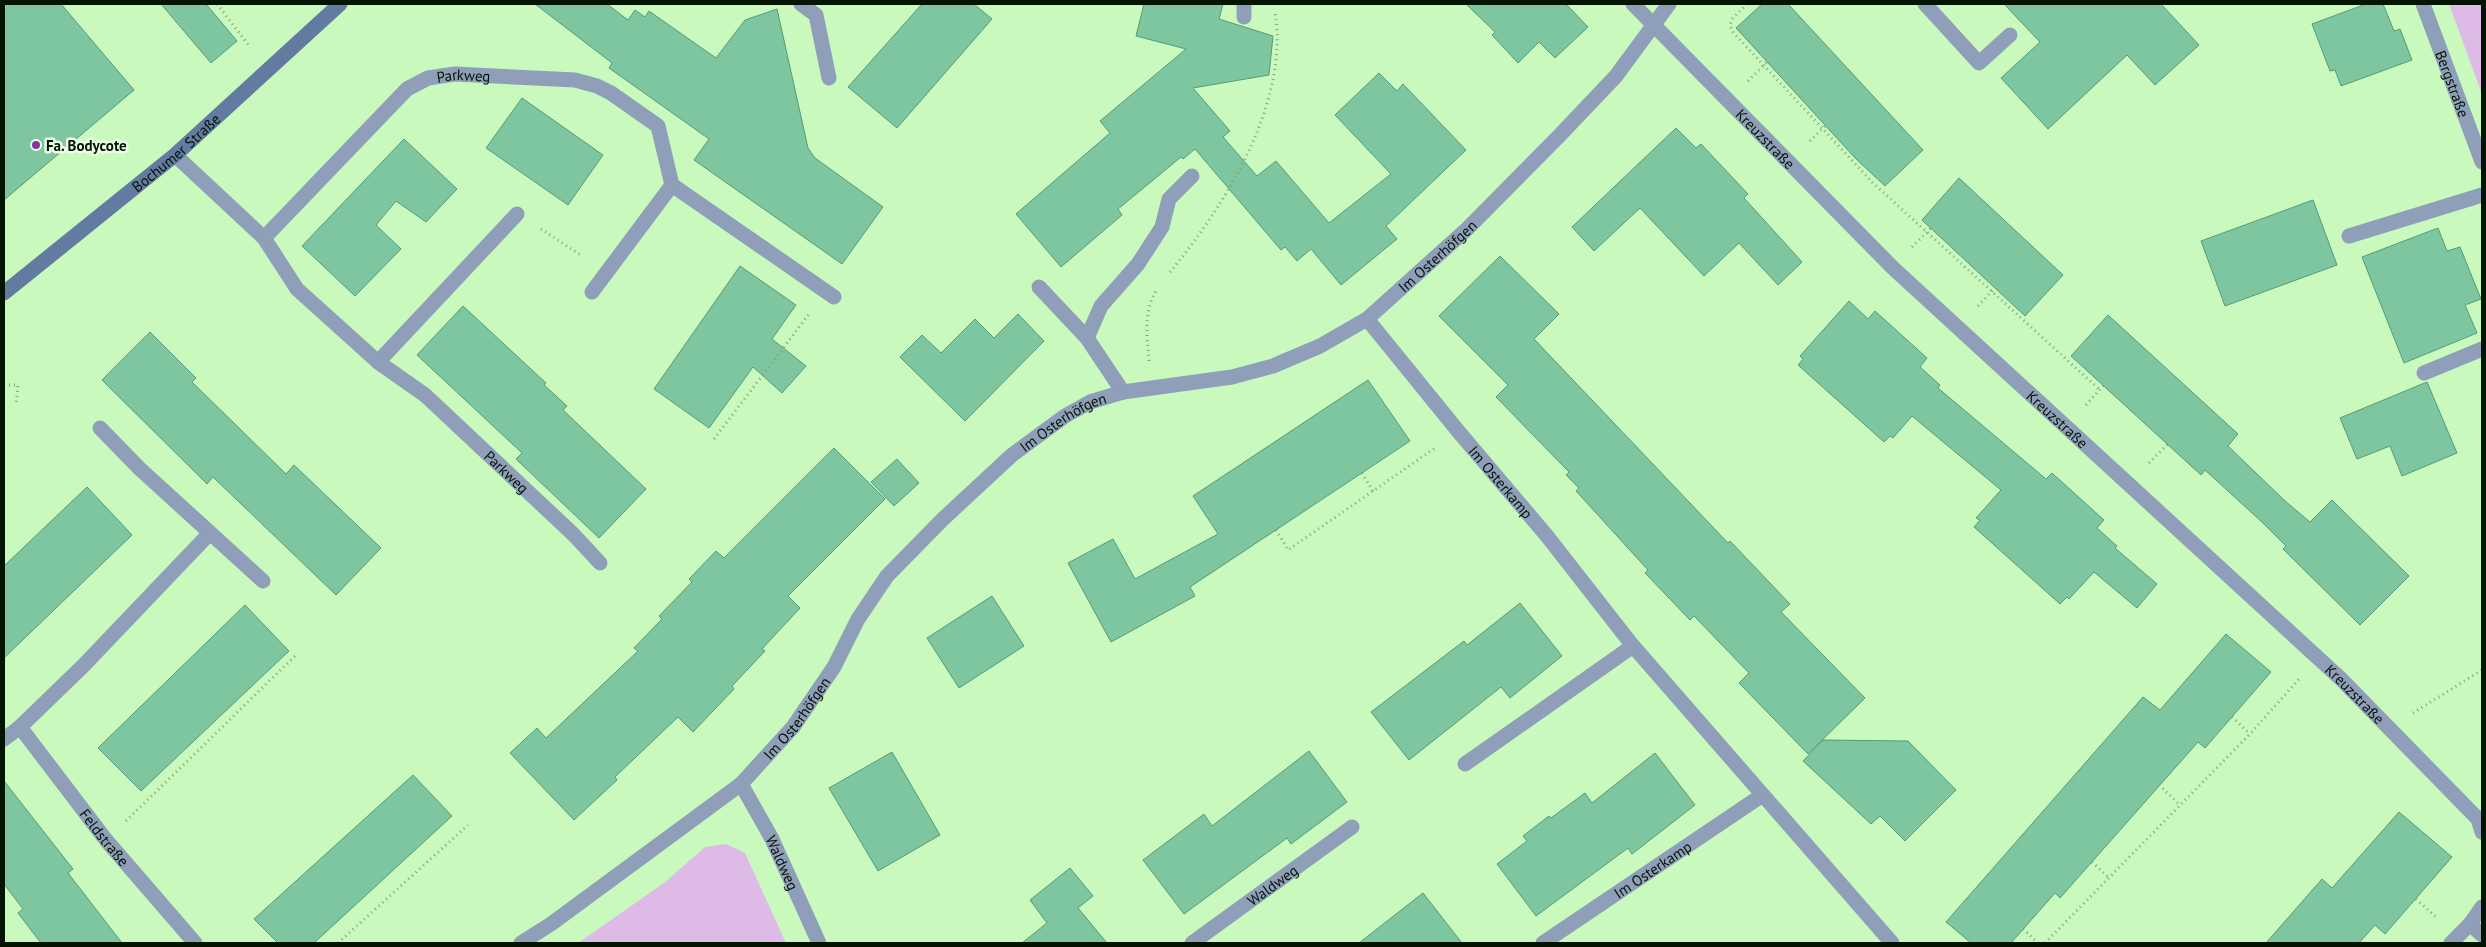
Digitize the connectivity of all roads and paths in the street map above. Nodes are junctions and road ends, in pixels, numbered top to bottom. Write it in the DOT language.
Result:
graph roads {
  1 [pos="217,4"];
  2 [pos="340,4"];
  3 [pos="801,4"];
  4 [pos="1633,4"];
  5 [pos="1668,4"];
  6 [pos="1747,4"];
  7 [pos="1925,4"];
  8 [pos="2423,4"];
  9 [pos="1653,25"];
  10 [pos="2010,34"];
  11 [pos="1765,64"];
  12 [pos="268,72"];
  13 [pos="829,78"];
  14 [pos="1745,83"];
  15 [pos="1824,127"];
  16 [pos="1816,134"];
  17 [pos="175,155"];
  18 [pos="2482,162"];
  19 [pos="1192,176"];
  20 [pos="672,185"];
  21 [pos="2482,194"];
  22 [pos="518,214"];
  23 [pos="1931,228"];
  24 [pos="1927,232"];
  25 [pos="2349,236"];
  26 [pos="264,238"];
  27 [pos="1911,249"];
  28 [pos="607,272"];
  29 [pos="1039,287"];
  30 [pos="1994,288"];
  31 [pos="1991,291"];
  32 [pos="592,292"];
  33 [pos="4,293"];
  34 [pos="830,294"];
  35 [pos="1984,299"];
  36 [pos="1367,319"];
  37 [pos="1087,338"];
  38 [pos="2482,349"];
  39 [pos="378,362"];
  40 [pos="2424,373"];
  41 [pos="4,385"];
  42 [pos="2104,385"];
  43 [pos="2100,390"];
  44 [pos="1123,392"];
  45 [pos="16,405"];
  46 [pos="2086,406"];
  47 [pos="100,428"];
  48 [pos="1458,431"];
  49 [pos="714,438"];
  50 [pos="1362,473"];
  51 [pos="1373,491"];
  52 [pos="1276,530"];
  53 [pos="209,534"];
  54 [pos="600,563"];
  55 [pos="263,581"];
  56 [pos="1633,646"];
  57 [pos="296,655"];
  58 [pos="2317,658"];
  59 [pos="2482,670"];
  60 [pos="2232,718"];
  61 [pos="20,727"];
  62 [pos="2392,731"];
  63 [pos="2250,734"];
  64 [pos="4,739"];
  65 [pos="1465,764"];
  66 [pos="741,784"];
  67 [pos="2159,785"];
  68 [pos="1762,796"];
  69 [pos="2180,805"];
  70 [pos="468,824"];
  71 [pos="1352,827"];
  72 [pos="2482,832"];
  73 [pos="106,840"];
  74 [pos="2092,862"];
  75 [pos="2109,878"];
  76 [pos="2482,907"];
  77 [pos="2470,924"];
  78 [pos="2023,929"];
  79 [pos="2482,936"];
  80 [pos="194,943"];
  81 [pos="338,943"];
  82 [pos="521,943"];
  83 [pos="819,943"];
  84 [pos="1192,943"];
  85 [pos="1544,943"];
  86 [pos="1892,943"];
  87 [pos="2038,943"];
  88 [pos="2045,943"];
  89 [pos="2451,943"];
  1 -- 12 [label="path"];
  2 -- 12 [label="main road, Bochumer Straße"];
  3 -- 13 [label="street"];
  4 -- 9 [label="street, Kreuzstraße"];
  5 -- 9 [label="street, Im Osterhöfgen"];
  6 -- 11 [label="path"];
  7 -- 10 [label="street"];
  8 -- 18 [label="street, Bergstraße"];
  9 -- 36 [label="street, Im Osterhöfgen"];
  9 -- 58 [label="street, Kreuzstraße"];
  11 -- 14 [label="path"];
  11 -- 15 [label="path"];
  12 -- 17 [label="main road, Bochumer Straße"];
  15 -- 16 [label="path"];
  15 -- 24 [label="path"];
  17 -- 26 [label="street, Parkweg"];
  17 -- 33 [label="main road, Bochumer Straße"];
  19 -- 37 [label="street"];
  20 -- 26 [label="street, Parkweg"];
  20 -- 28 [label="street"];
  20 -- 34 [label="street"];
  21 -- 25 [label="street"];
  22 -- 28 [label="path"];
  22 -- 39 [label="street"];
  23 -- 24 [label="path"];
  24 -- 27 [label="path"];
  24 -- 31 [label="path"];
  26 -- 39 [label="street, Parkweg"];
  28 -- 32 [label="street"];
  29 -- 37 [label="street"];
  30 -- 31 [label="path"];
  31 -- 35 [label="path"];
  31 -- 43 [label="path"];
  34 -- 49 [label="path"];
  36 -- 44 [label="street, Im Osterhöfgen"];
  36 -- 48 [label="street, Im Osterkamp"];
  37 -- 44 [label="street"];
  38 -- 40 [label="street"];
  39 -- 54 [label="street, Parkweg"];
  41 -- 45 [label="path"];
  42 -- 43 [label="path"];
  43 -- 46 [label="path"];
  44 -- 66 [label="street, Im Osterhöfgen"];
  47 -- 53 [label="street"];
  48 -- 51 [label="path"];
  48 -- 56 [label="street, Im Osterkamp"];
  50 -- 51 [label="path"];
  51 -- 52 [label="path"];
  53 -- 55 [label="street"];
  53 -- 61 [label="street"];
  56 -- 65 [label="street"];
  56 -- 68 [label="street, Im Osterkamp"];
  57 -- 73 [label="path"];
  58 -- 62 [label="street, Kreuzstraße"];
  58 -- 63 [label="path"];
  59 -- 62 [label="path"];
  60 -- 63 [label="path"];
  61 -- 64 [label="street"];
  61 -- 73 [label="street, Feldstraße"];
  62 -- 72 [label="street, Kreuzstraße"];
  63 -- 69 [label="path"];
  66 -- 82 [label="street, Im Osterhöfgen"];
  66 -- 83 [label="street, Waldweg"];
  67 -- 69 [label="path"];
  68 -- 85 [label="street, Im Osterkamp"];
  68 -- 86 [label="street, Im Osterkamp"];
  69 -- 75 [label="path"];
  70 -- 81 [label="path"];
  71 -- 84 [label="street, Waldweg"];
  73 -- 80 [label="street, Feldstraße"];
  74 -- 75 [label="path"];
  75 -- 88 [label="path"];
  76 -- 77 [label="street"];
  77 -- 79 [label="street"];
  77 -- 89 [label="street"];
  78 -- 87 [label="path"];
}
